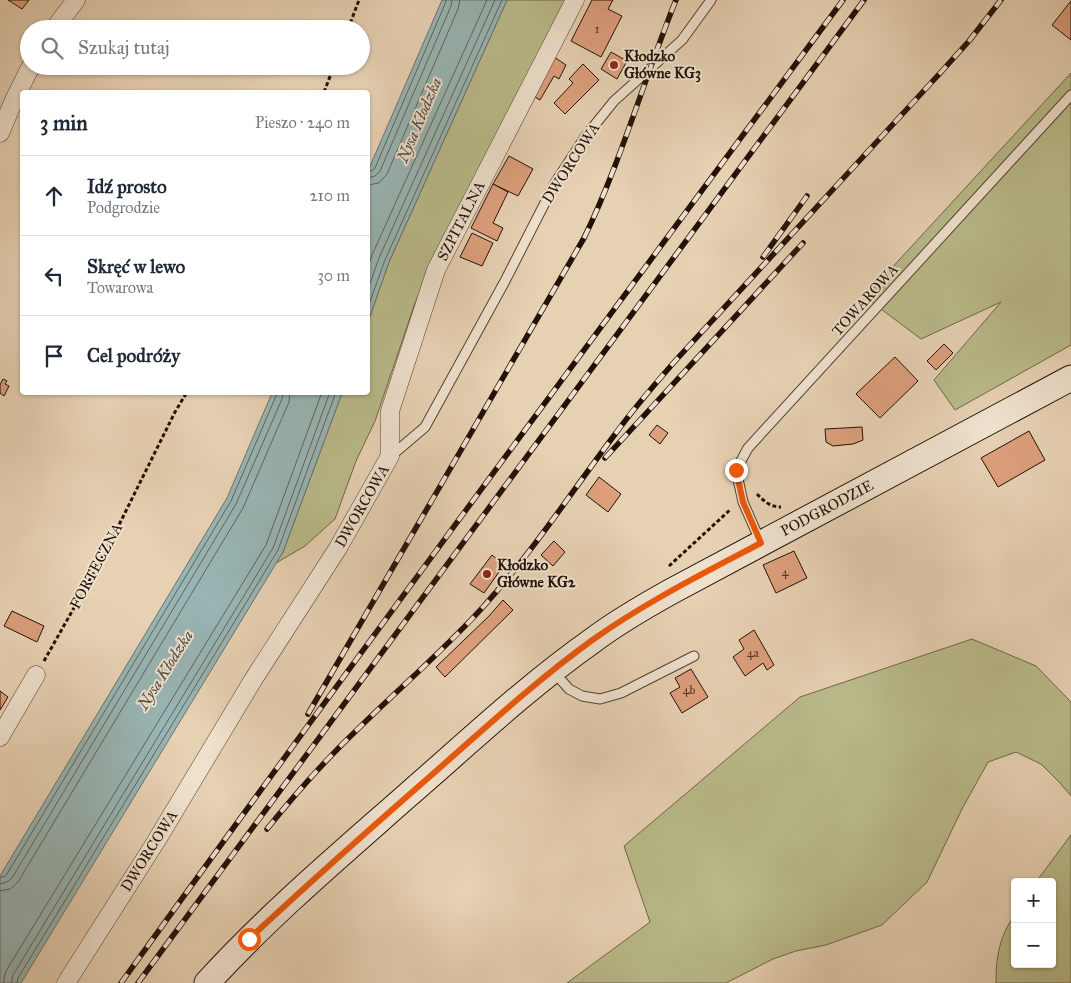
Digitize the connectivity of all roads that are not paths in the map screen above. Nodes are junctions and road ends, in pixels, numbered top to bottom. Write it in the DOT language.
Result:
graph roads {
  1 [pos="76,0"];
  2 [pos="575,0"];
  3 [pos="712,0"];
  4 [pos="61,20"];
  5 [pos="26,75"];
  6 [pos="1071,95"];
  7 [pos="0,133"];
  8 [pos="1071,378"];
  9 [pos="390,456"];
  10 [pos="761,543"];
  11 [pos="694,656"];
  12 [pos="553,671"];
  13 [pos="36,675"];
  14 [pos="0,737"];
  15 [pos="66,983"];
  16 [pos="207,983"];
  1 -- 4 [label="street"];
  2 -- 9 [label="street, SZPITALNA"];
  3 -- 9 [label="lane, DWORCOWA"];
  5 -- 7 [label="street"];
  6 -- 10 [label="lane, TOWAROWA"];
  8 -- 10 [label="main road, PODGRODZIE"];
  9 -- 15 [label="street, DWORCOWA"];
  10 -- 12 [label="main road, PODGRODZIE"];
  11 -- 12 [label="lane"];
  12 -- 16 [label="main road, PODGRODZIE"];
  13 -- 14 [label="street"];
}
